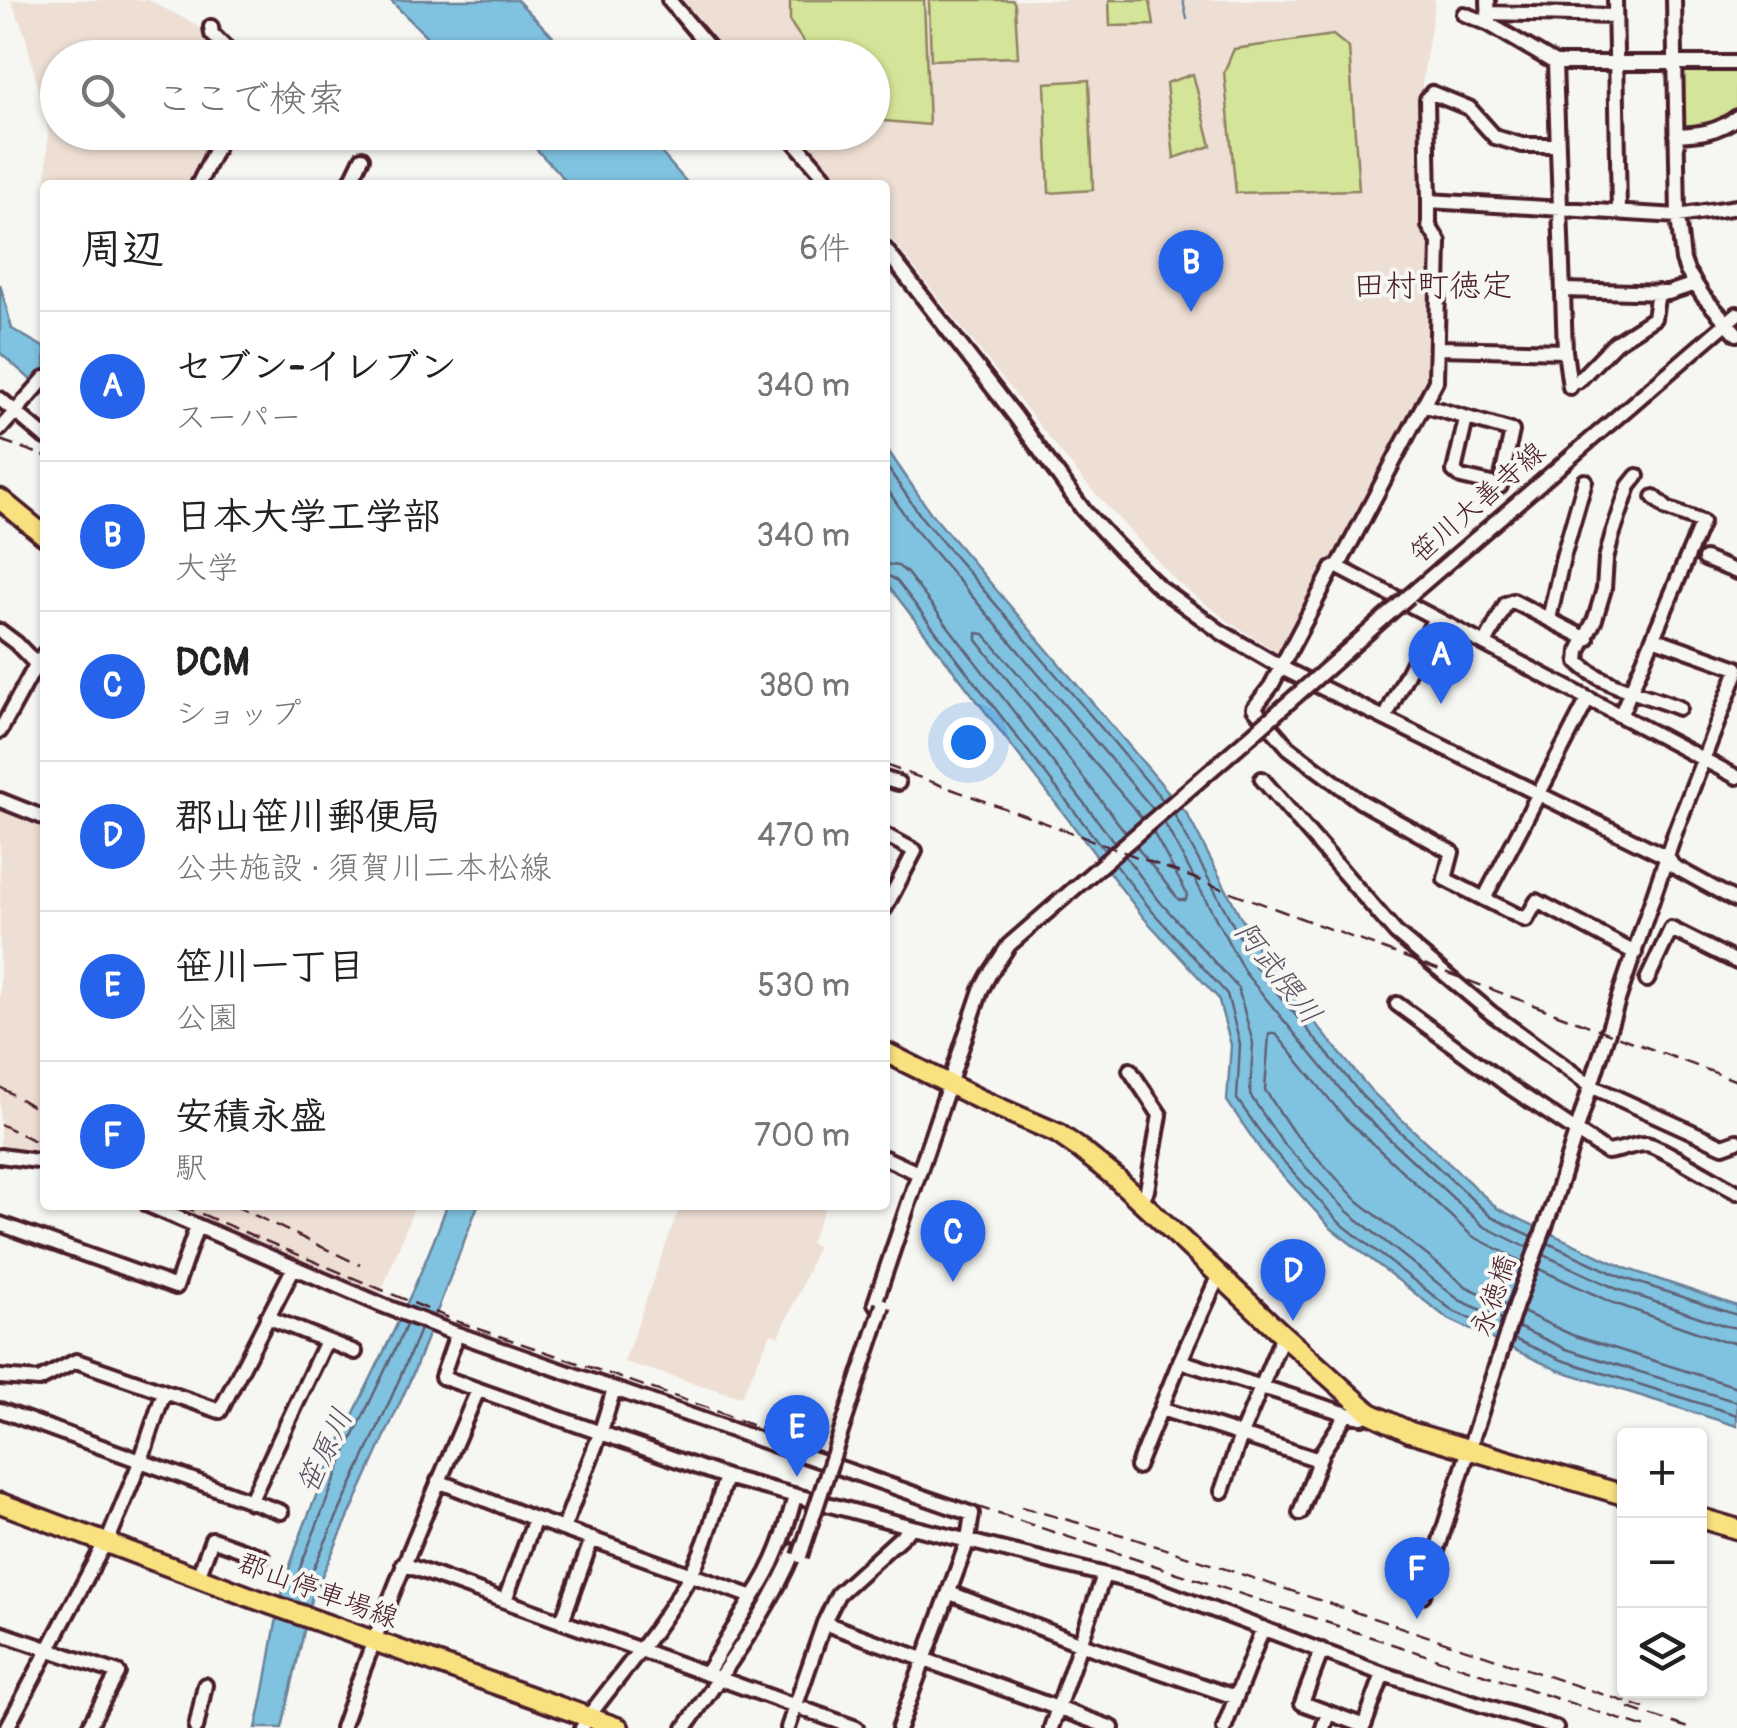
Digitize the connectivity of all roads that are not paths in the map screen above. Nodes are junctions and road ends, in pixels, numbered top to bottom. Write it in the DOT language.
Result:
graph roads {
  1 [pos="668,0"];
  2 [pos="1615,0"];
  3 [pos="1674,0"];
  4 [pos="1488,12"];
  5 [pos="1464,14"];
  6 [pos="1615,16"];
  7 [pos="211,27"];
  8 [pos="218,40"];
  9 [pos="702,40"];
  10 [pos="1675,61"];
  11 [pos="1555,63"];
  12 [pos="1615,63"];
  13 [pos="1737,63"];
  14 [pos="1737,117"];
  15 [pos="1676,135"];
  16 [pos="1558,146"];
  17 [pos="215,150"];
  18 [pos="802,150"];
  19 [pos="362,158"];
  20 [pos="200,180"];
  21 [pos="351,180"];
  22 [pos="828,180"];
  23 [pos="1428,202"];
  24 [pos="1737,207"];
  25 [pos="1561,208"];
  26 [pos="1619,212"];
  27 [pos="1678,216"];
  28 [pos="890,254"];
  29 [pos="1694,284"];
  30 [pos="1564,290"];
  31 [pos="1658,292"];
  32 [pos="1732,318"];
  33 [pos="1737,334"];
  34 [pos="1438,348"];
  35 [pos="1566,351"];
  36 [pos="40,384"];
  37 [pos="0,399"];
  38 [pos="1423,405"];
  39 [pos="16,411"];
  40 [pos="1466,419"];
  41 [pos="0,429"];
  42 [pos="40,433"];
  43 [pos="1637,476"];
  44 [pos="1585,481"];
  45 [pos="1654,497"];
  46 [pos="2,506"];
  47 [pos="40,533"];
  48 [pos="1705,559"];
  49 [pos="1338,566"];
  50 [pos="1737,572"];
  51 [pos="1435,618"];
  52 [pos="1549,618"];
  53 [pos="0,632"];
  54 [pos="1653,638"];
  55 [pos="1587,640"];
  56 [pos="1485,644"];
  57 [pos="40,662"];
  58 [pos="40,666"];
  59 [pos="1280,667"];
  60 [pos="1737,670"];
  61 [pos="1630,692"];
  62 [pos="1588,699"];
  63 [pos="1679,708"];
  64 [pos="1620,714"];
  65 [pos="1385,718"];
  66 [pos="0,729"];
  67 [pos="1704,759"];
  68 [pos="1737,777"];
  69 [pos="1262,779"];
  70 [pos="1538,793"];
  71 [pos="0,800"];
  72 [pos="40,816"];
  73 [pos="890,838"];
  74 [pos="1668,858"];
  75 [pos="890,898"];
  76 [pos="1484,900"];
  77 [pos="1737,900"];
  78 [pos="1635,953"];
  79 [pos="1737,962"];
  80 [pos="1647,980"];
  81 [pos="1397,1004"];
  82 [pos="890,1054"];
  83 [pos="1130,1070"];
  84 [pos="950,1084"];
  85 [pos="1591,1086"];
  86 [pos="1576,1133"];
  87 [pos="1737,1142"];
  88 [pos="0,1156"];
  89 [pos="890,1160"];
  90 [pos="40,1161"];
  91 [pos="918,1174"];
  92 [pos="1737,1192"];
  93 [pos="1142,1202"];
  94 [pos="160,1210"];
  95 [pos="0,1224"];
  96 [pos="197,1226"];
  97 [pos="294,1267"];
  98 [pos="1219,1275"];
  99 [pos="879,1304"];
  100 [pos="267,1317"];
  101 [pos="455,1332"];
  102 [pos="1284,1336"];
  103 [pos="326,1341"];
  104 [pos="355,1352"];
  105 [pos="1180,1361"];
  106 [pos="0,1377"];
  107 [pos="1262,1387"];
  108 [pos="614,1389"];
  109 [pos="478,1390"];
  110 [pos="164,1392"];
  111 [pos="1161,1409"];
  112 [pos="0,1410"];
  113 [pos="1370,1413"];
  114 [pos="1347,1414"];
  115 [pos="600,1434"];
  116 [pos="1241,1436"];
  117 [pos="1468,1448"];
  118 [pos="141,1460"];
  119 [pos="1319,1460"];
  120 [pos="1137,1468"];
  121 [pos="726,1477"];
  122 [pos="438,1481"];
  123 [pos="1222,1491"];
  124 [pos="1617,1494"];
  125 [pos="795,1496"];
  126 [pos="250,1502"];
  127 [pos="0,1503"];
  128 [pos="281,1512"];
  129 [pos="1300,1514"];
  130 [pos="0,1516"];
  131 [pos="535,1519"];
  132 [pos="1707,1520"];
  133 [pos="912,1528"];
  134 [pos="564,1529"];
  135 [pos="1737,1529"];
  136 [pos="592,1539"];
  137 [pos="968,1540"];
  138 [pos="104,1548"];
  139 [pos="262,1557"];
  140 [pos="403,1564"];
  141 [pos="690,1575"];
  142 [pos="1104,1575"];
  143 [pos="198,1577"];
  144 [pos="950,1592"];
  145 [pos="1424,1595"];
  146 [pos="754,1597"];
  147 [pos="505,1600"];
  148 [pos="252,1601"];
  149 [pos="562,1621"];
  150 [pos="824,1623"];
  151 [pos="1263,1628"];
  152 [pos="0,1633"];
  153 [pos="371,1644"];
  154 [pos="1081,1644"];
  155 [pos="48,1649"];
  156 [pos="640,1650"];
  157 [pos="1322,1650"];
  158 [pos="924,1659"];
  159 [pos="1383,1674"];
  160 [pos="716,1678"];
  161 [pos="206,1685"];
  162 [pos="1235,1697"];
  163 [pos="795,1706"];
  164 [pos="1058,1708"];
  165 [pos="1328,1713"];
  166 [pos="585,1725"];
  167 [pos="1364,1727"];
  168 [pos="7,1728"];
  169 [pos="88,1728"];
  170 [pos="196,1728"];
  171 [pos="342,1728"];
  172 [pos="619,1728"];
  173 [pos="685,1728"];
  174 [pos="695,1728"];
  175 [pos="788,1728"];
  176 [pos="856,1728"];
  177 [pos="899,1728"];
  178 [pos="1051,1728"];
  179 [pos="1112,1728"];
  180 [pos="1224,1728"];
  181 [pos="1323,1728"];
  182 [pos="1556,1728"];
  1 -- 9 [label="street"];
  2 -- 6 [label="street"];
  3 -- 10 [label="street"];
  4 -- 5 [label="street"];
  4 -- 6 [label="street"];
  4 -- 11 [label="street"];
  6 -- 12 [label="street"];
  7 -- 8 [label="street"];
  10 -- 12 [label="street"];
  10 -- 13 [label="street"];
  10 -- 15 [label="street"];
  11 -- 12 [label="street"];
  11 -- 16 [label="street"];
  12 -- 26 [label="street"];
  14 -- 15 [label="street"];
  15 -- 27 [label="street"];
  16 -- 23 [label="street"];
  16 -- 25 [label="street"];
  17 -- 20 [label="street"];
  18 -- 22 [label="street"];
  19 -- 21 [label="street"];
  23 -- 25 [label="street"];
  23 -- 34 [label="street"];
  24 -- 27 [label="street"];
  25 -- 26 [label="street"];
  25 -- 30 [label="street"];
  26 -- 27 [label="street"];
  27 -- 29 [label="street"];
  28 -- 59 [label="street"];
  29 -- 31 [label="street"];
  29 -- 32 [label="street"];
  30 -- 31 [label="street"];
  30 -- 35 [label="street"];
  31 -- 35 [label="street"];
  32 -- 33 [label="street"];
  32 -- 84 [label="street, 笹川大善寺線, bridge"];
  34 -- 35 [label="street"];
  34 -- 38 [label="street"];
  36 -- 39 [label="street"];
  37 -- 39 [label="street"];
  38 -- 40 [label="street"];
  38 -- 49 [label="street"];
  39 -- 41 [label="street"];
  39 -- 42 [label="street"];
  40 -- 40 [label="street"];
  43 -- 55 [label="street"];
  44 -- 52 [label="street"];
  45 -- 54 [label="street"];
  46 -- 47 [label="main road"];
  48 -- 50 [label="street"];
  49 -- 51 [label="street"];
  49 -- 59 [label="street"];
  51 -- 56 [label="street"];
  51 -- 65 [label="street"];
  52 -- 55 [label="street"];
  52 -- 56 [label="street"];
  53 -- 57 [label="street"];
  54 -- 60 [label="street"];
  54 -- 61 [label="street"];
  55 -- 61 [label="street"];
  56 -- 62 [label="street"];
  58 -- 66 [label="street"];
  59 -- 65 [label="street"];
  59 -- 76 [label="street"];
  60 -- 67 [label="street, 永徳橋"];
  61 -- 63 [label="street"];
  61 -- 64 [label="street"];
  62 -- 64 [label="street"];
  62 -- 70 [label="street"];
  64 -- 67 [label="street"];
  65 -- 70 [label="street"];
  67 -- 68 [label="street"];
  67 -- 74 [label="street, 永徳橋"];
  69 -- 85 [label="street"];
  70 -- 74 [label="street"];
  70 -- 76 [label="street"];
  71 -- 72 [label="street"];
  73 -- 75 [label="street"];
  74 -- 77 [label="street"];
  74 -- 78 [label="street, 永徳橋"];
  76 -- 78 [label="street"];
  78 -- 85 [label="street, 永徳橋"];
  79 -- 80 [label="street"];
  81 -- 86 [label="street"];
  82 -- 84 [label="main road"];
  83 -- 93 [label="street"];
  84 -- 91 [label="street"];
  84 -- 93 [label="main road"];
  84 -- 99 [label="street"];
  85 -- 86 [label="street, 永徳橋"];
  85 -- 87 [label="street"];
  86 -- 92 [label="street"];
  86 -- 117 [label="street, 永徳橋"];
  88 -- 90 [label="street"];
  89 -- 91 [label="street"];
  91 -- 99 [label="street"];
  93 -- 98 [label="main road"];
  94 -- 96 [label="street"];
  95 -- 96 [label="street"];
  96 -- 97 [label="street"];
  97 -- 100 [label="street"];
  97 -- 101 [label="street"];
  98 -- 102 [label="main road"];
  98 -- 105 [label="street"];
  99 -- 160 [label="street, bridge"];
  100 -- 103 [label="street"];
  100 -- 110 [label="street"];
  101 -- 108 [label="street"];
  101 -- 109 [label="street"];
  102 -- 107 [label="street"];
  102 -- 113 [label="main road"];
  103 -- 104 [label="street"];
  103 -- 126 [label="street"];
  105 -- 107 [label="street"];
  105 -- 111 [label="street"];
  106 -- 110 [label="street"];
  107 -- 114 [label="street"];
  107 -- 116 [label="street"];
  108 -- 115 [label="street"];
  108 -- 137 [label="street"];
  109 -- 115 [label="street"];
  109 -- 122 [label="street"];
  110 -- 118 [label="street"];
  111 -- 116 [label="street"];
  111 -- 120 [label="street"];
  112 -- 118 [label="street"];
  113 -- 114 [label="street"];
  113 -- 117 [label="main road"];
  114 -- 119 [label="street"];
  115 -- 121 [label="street"];
  115 -- 134 [label="street"];
  116 -- 119 [label="street"];
  116 -- 123 [label="street"];
  117 -- 124 [label="main road"];
  117 -- 145 [label="street, 永徳橋"];
  118 -- 126 [label="street"];
  118 -- 138 [label="street"];
  119 -- 129 [label="street"];
  121 -- 125 [label="street"];
  121 -- 141 [label="street"];
  122 -- 131 [label="street"];
  122 -- 140 [label="street"];
  125 -- 133 [label="street"];
  125 -- 146 [label="street"];
  126 -- 128 [label="street"];
  127 -- 138 [label="main road, 郡山停車場線"];
  130 -- 138 [label="main road, 郡山停車場線"];
  131 -- 134 [label="street"];
  131 -- 147 [label="street"];
  132 -- 135 [label="main road"];
  133 -- 137 [label="street"];
  133 -- 150 [label="street"];
  134 -- 136 [label="street"];
  136 -- 141 [label="street"];
  136 -- 149 [label="street"];
  137 -- 142 [label="street"];
  137 -- 144 [label="street"];
  138 -- 143 [label="main road, 郡山停車場線"];
  138 -- 148 [label="main road, 郡山停車場線"];
  138 -- 155 [label="street"];
  139 -- 143 [label="street"];
  140 -- 147 [label="street"];
  140 -- 153 [label="street"];
  141 -- 146 [label="street"];
  141 -- 156 [label="street"];
  142 -- 151 [label="street"];
  142 -- 154 [label="street"];
  143 -- 148 [label="main road, 郡山停車場線"];
  144 -- 154 [label="street"];
  144 -- 158 [label="street"];
  146 -- 160 [label="street"];
  147 -- 149 [label="street"];
  148 -- 153 [label="main road, 郡山停車場線"];
  149 -- 156 [label="street"];
  150 -- 158 [label="street"];
  150 -- 163 [label="street"];
  151 -- 157 [label="street"];
  151 -- 162 [label="street"];
  152 -- 155 [label="street"];
  153 -- 166 [label="main road, 郡山停車場線"];
  153 -- 171 [label="street"];
  154 -- 162 [label="street"];
  154 -- 164 [label="street"];
  155 -- 168 [label="street"];
  155 -- 169 [label="street"];
  156 -- 160 [label="street"];
  156 -- 166 [label="street"];
  157 -- 159 [label="street"];
  157 -- 165 [label="street"];
  158 -- 164 [label="street"];
  158 -- 177 [label="street"];
  159 -- 167 [label="street"];
  159 -- 182 [label="street"];
  160 -- 163 [label="street"];
  160 -- 173 [label="street"];
  160 -- 174 [label="street"];
  161 -- 170 [label="street"];
  162 -- 180 [label="street"];
  163 -- 175 [label="street"];
  163 -- 176 [label="street"];
  164 -- 178 [label="street"];
  164 -- 179 [label="street"];
  165 -- 167 [label="street"];
  165 -- 181 [label="street"];
  166 -- 172 [label="main road, 郡山停車場線"];
}
